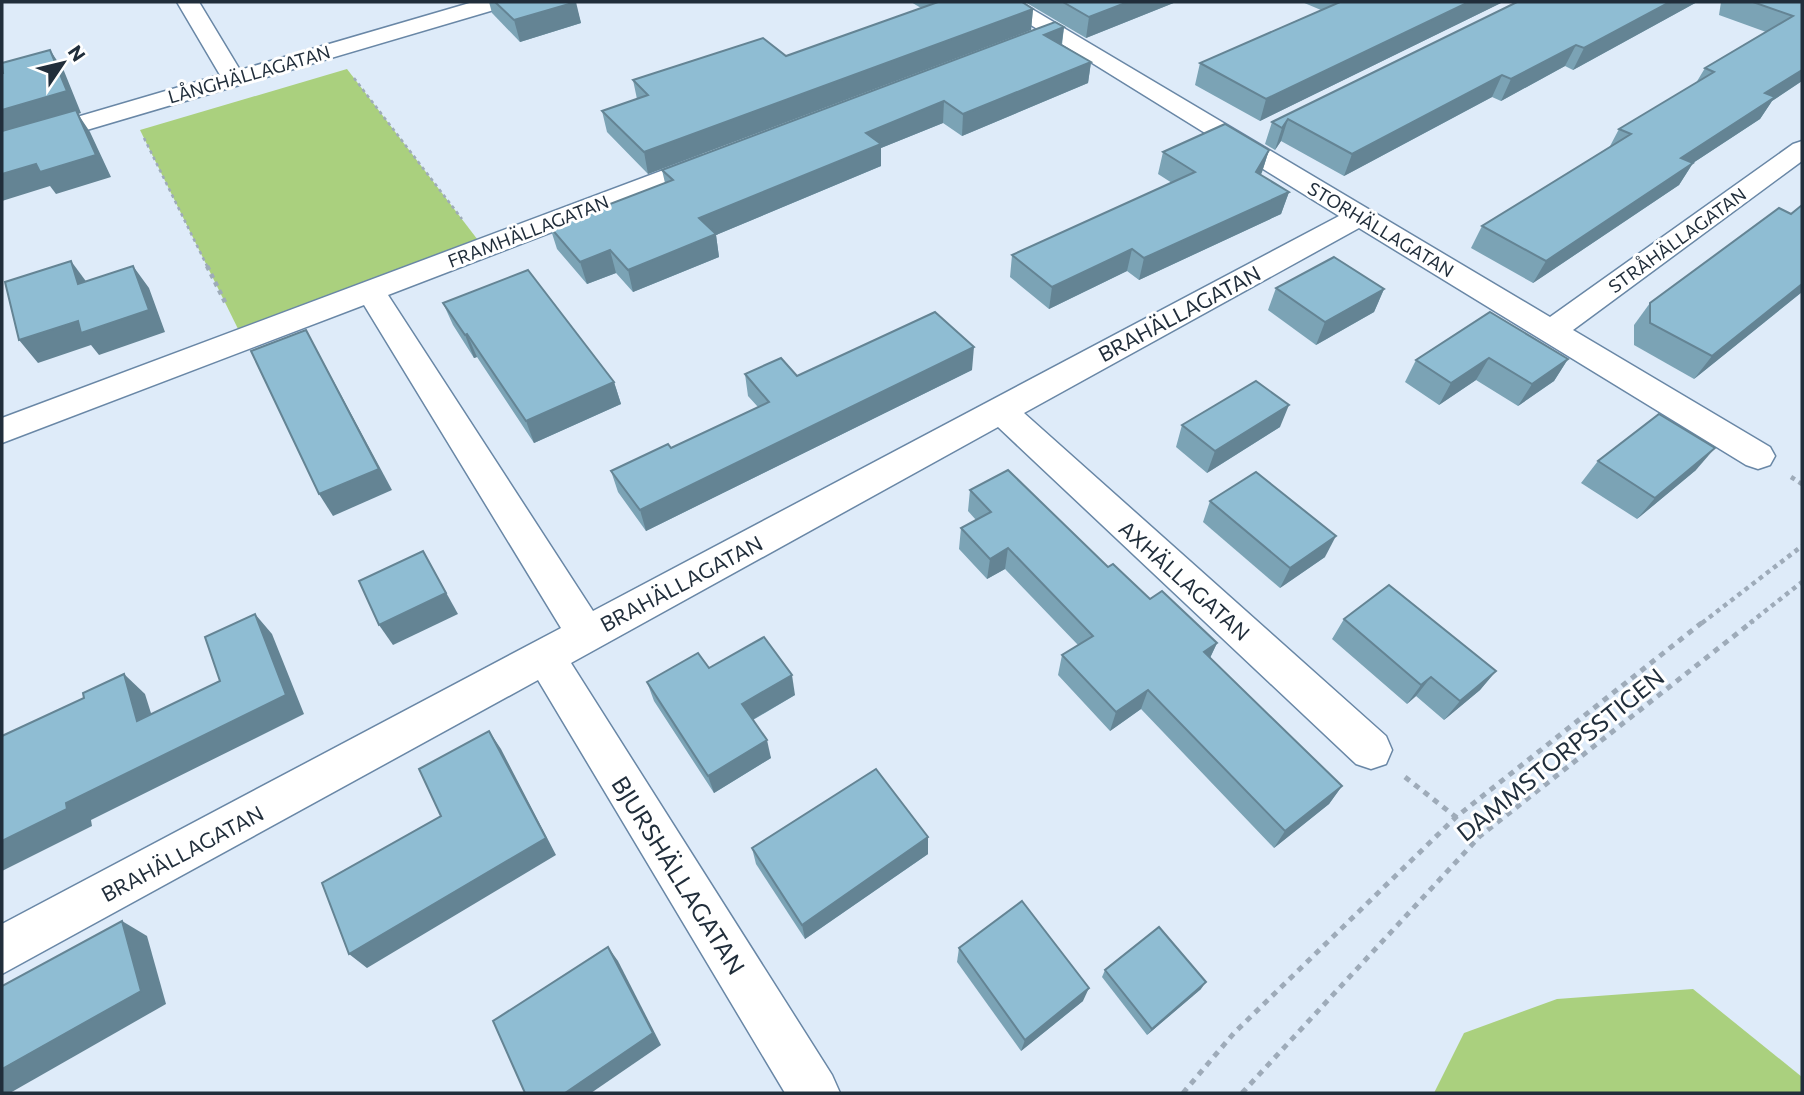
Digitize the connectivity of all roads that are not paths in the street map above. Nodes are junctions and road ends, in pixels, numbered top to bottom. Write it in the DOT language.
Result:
graph roads {
  1 [pos="188,2"];
  2 [pos="496,2"];
  3 [pos="1018,4"];
  4 [pos="234,79"];
  5 [pos="2,147"];
  6 [pos="1802,149"];
  7 [pos="730,155"];
  8 [pos="1360,216"];
  9 [pos="370,291"];
  10 [pos="1551,331"];
  11 [pos="1000,410"];
  12 [pos="2,431"];
  13 [pos="1758,456"];
  14 [pos="586,634"];
  15 [pos="545,656"];
  16 [pos="1371,750"];
  17 [pos="2,950"];
  18 [pos="814,1093"];
  1 -- 4 [label="street"];
  2 -- 4 [label="street, LÅNGHÄLLAGATAN"];
  3 -- 8 [label="street, STORHÄLLAGATAN"];
  4 -- 5 [label="street, LÅNGHÄLLAGATAN"];
  6 -- 10 [label="street, STRÅHÄLLAGATAN"];
  7 -- 9 [label="street, FRAMHÄLLAGATAN"];
  8 -- 10 [label="street, STORHÄLLAGATAN"];
  8 -- 11 [label="street, BRAHÄLLAGATAN"];
  9 -- 12 [label="street, FRAMHÄLLAGATAN"];
  9 -- 14 [label="street"];
  10 -- 13 [label="street, STORHÄLLAGATAN"];
  11 -- 14 [label="street, BRAHÄLLAGATAN"];
  11 -- 16 [label="street, AXHÄLLAGATAN"];
  14 -- 15 [label="street, BRAHÄLLAGATAN"];
  15 -- 17 [label="street, BRAHÄLLAGATAN"];
  15 -- 18 [label="street, BJURSHÄLLAGATAN"];
}
